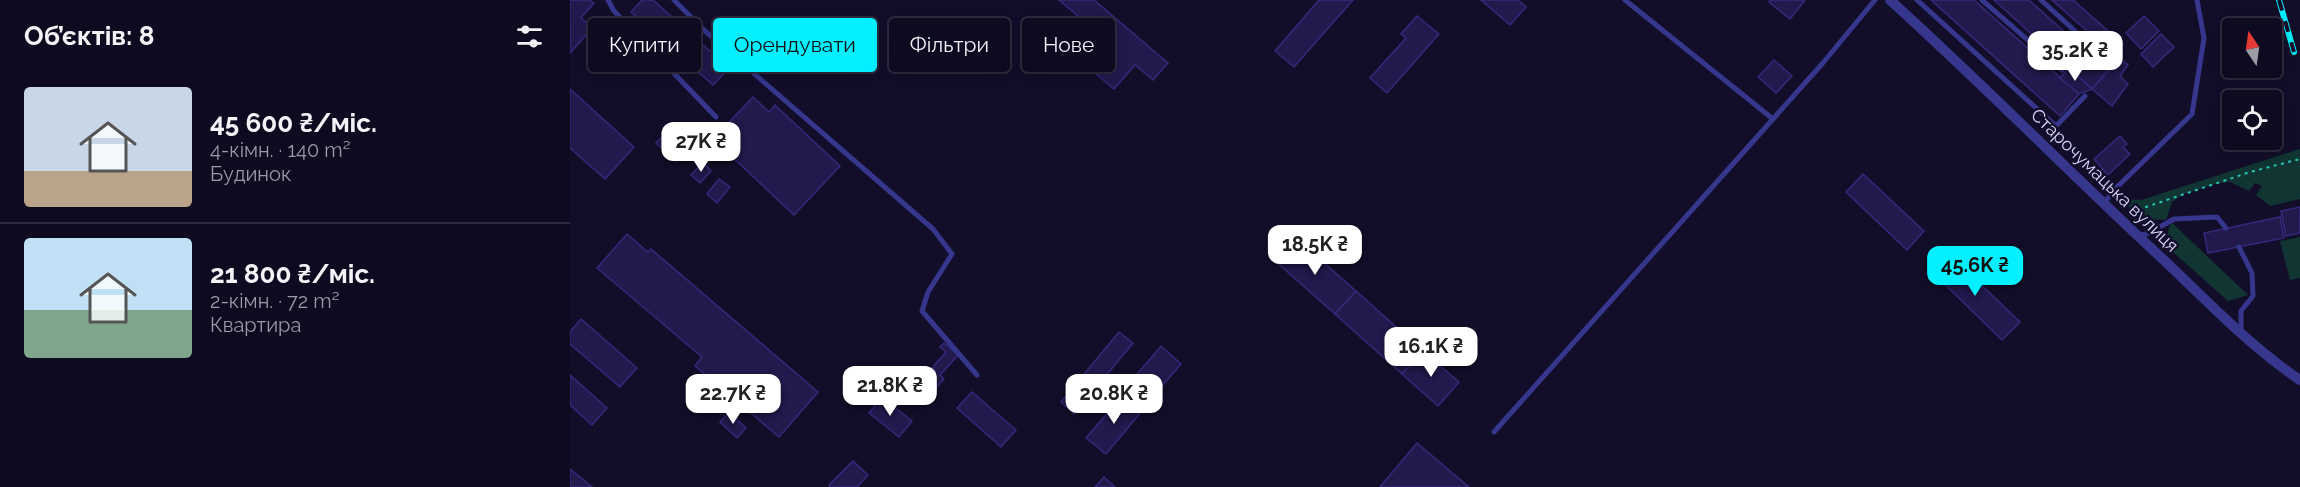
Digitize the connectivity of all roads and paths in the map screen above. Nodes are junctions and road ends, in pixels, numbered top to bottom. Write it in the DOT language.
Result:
graph roads {
  1 [pos="608,0"];
  2 [pos="674,0"];
  3 [pos="1625,0"];
  4 [pos="1875,0"];
  5 [pos="1890,0"];
  6 [pos="1917,0"];
  7 [pos="1982,0"];
  8 [pos="2041,0"];
  9 [pos="2197,0"];
  10 [pos="2098,52"];
  11 [pos="2062,70"];
  12 [pos="2085,96"];
  13 [pos="716,117"];
  14 [pos="1773,118"];
  15 [pos="2300,159"];
  16 [pos="2104,203"];
  17 [pos="2118,218"];
  18 [pos="2226,228"];
  19 [pos="2137,236"];
  20 [pos="2239,247"];
  21 [pos="2241,333"];
  22 [pos="977,375"];
  23 [pos="2300,380"];
  24 [pos="1494,432"];
  1 -- 13 [label="lane"];
  2 -- 22 [label="lane"];
  3 -- 14 [label="lane"];
  4 -- 14 [label="lane"];
  5 -- 16 [label="street, Старочумацька вулиця"];
  6 -- 12 [label="lane"];
  7 -- 11 [label="lane"];
  8 -- 10 [label="lane"];
  9 -- 16 [label="lane"];
  14 -- 24 [label="lane"];
  15 -- 17 [label="path"];
  16 -- 17 [label="street, Старочумацька вулиця"];
  17 -- 19 [label="street, Старочумацька вулиця"];
  18 -- 19 [label="lane"];
  19 -- 21 [label="street, Старочумацька вулиця"];
  20 -- 21 [label="lane"];
  21 -- 23 [label="street, Старочумацька вулиця"];
}
